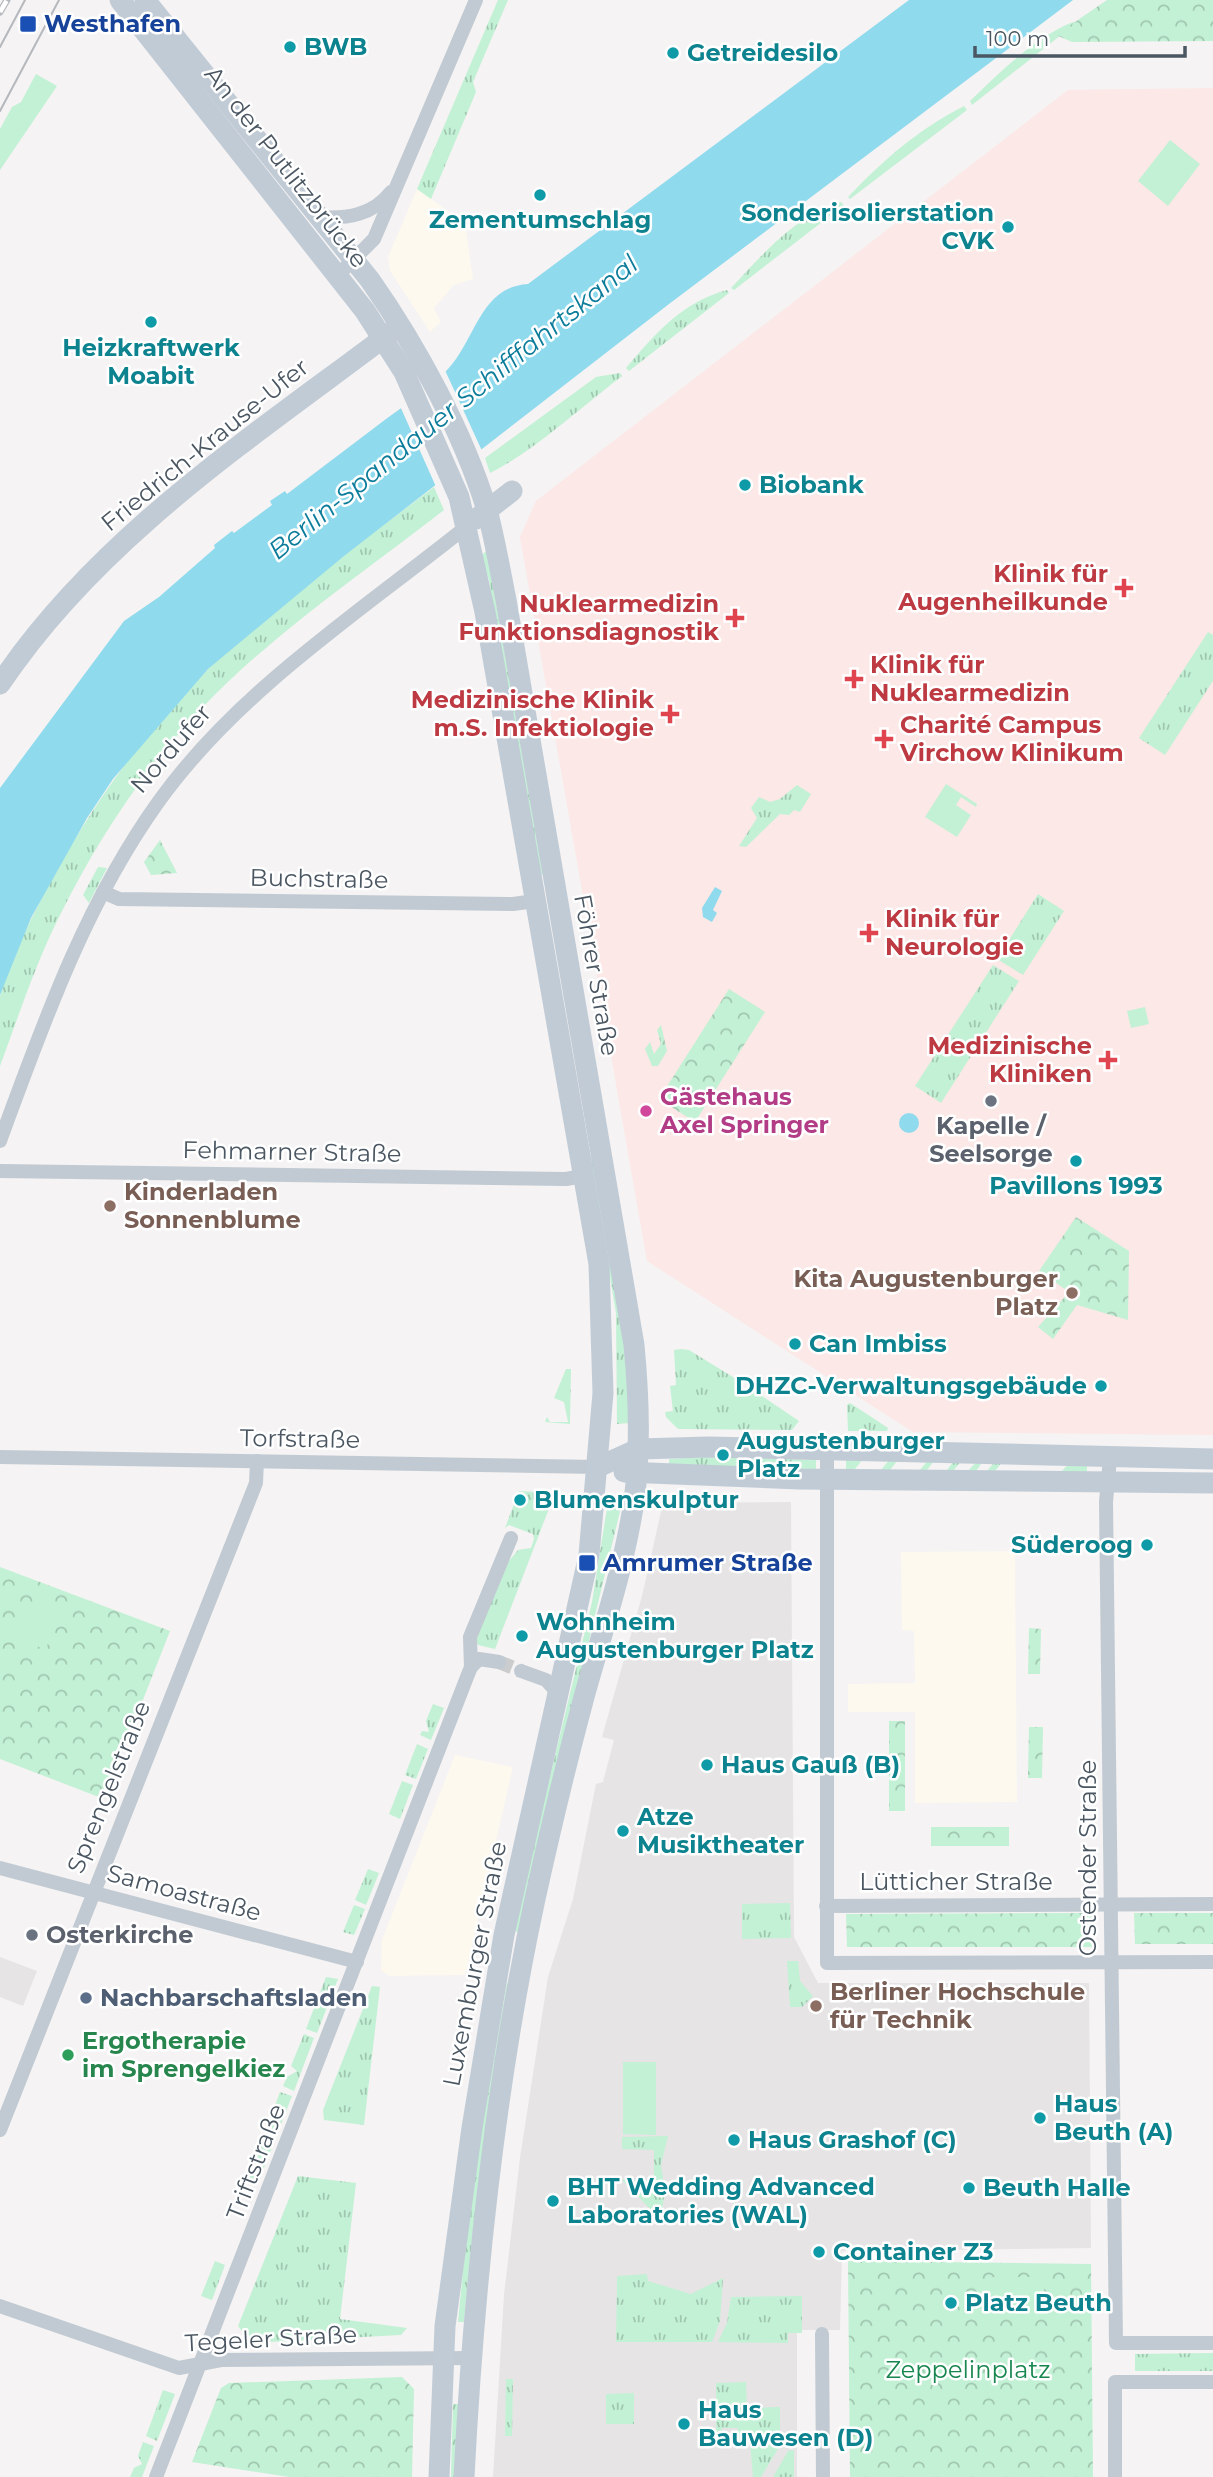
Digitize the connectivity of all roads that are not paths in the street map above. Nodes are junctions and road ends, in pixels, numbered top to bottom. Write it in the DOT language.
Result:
graph roads {
  1 [pos="120,0"];
  2 [pos="145,0"];
  3 [pos="475,0"];
  4 [pos="261,163"];
  5 [pos="396,185"];
  6 [pos="319,217"];
  7 [pos="355,261"];
  8 [pos="338,275"];
  9 [pos="401,324"];
  10 [pos="383,338"];
  11 [pos="413,365"];
  12 [pos="512,491"];
  13 [pos="486,510"];
  14 [pos="466,527"];
  15 [pos="0,684"];
  16 [pos="103,891"];
  17 [pos="535,901"];
  18 [pos="0,1141"];
  19 [pos="0,1171"];
  20 [pos="583,1176"];
  21 [pos="638,1449"];
  22 [pos="827,1452"];
  23 [pos="0,1457"];
  24 [pos="1110,1458"];
  25 [pos="1213,1459"];
  26 [pos="257,1461"];
  27 [pos="598,1467"];
  28 [pos="636,1475"];
  29 [pos="826,1479"];
  30 [pos="1108,1482"];
  31 [pos="1213,1483"];
  32 [pos="510,1538"];
  33 [pos="499,1662"];
  34 [pos="471,1667"];
  35 [pos="521,1671"];
  36 [pos="557,1692"];
  37 [pos="0,1868"];
  38 [pos="92,1893"];
  39 [pos="1213,1904"];
  40 [pos="1112,1905"];
  41 [pos="826,1906"];
  42 [pos="1112,1961"];
  43 [pos="357,1962"];
  44 [pos="1213,1962"];
  45 [pos="498,1968"];
  46 [pos="520,1972"];
  47 [pos="0,2130"];
  48 [pos="0,2306"];
  49 [pos="822,2334"];
  50 [pos="1213,2343"];
  51 [pos="443,2357"];
  52 [pos="471,2358"];
  53 [pos="202,2362"];
  54 [pos="1213,2382"];
  55 [pos="156,2477"];
  56 [pos="439,2477"];
  57 [pos="464,2477"];
  58 [pos="823,2477"];
  59 [pos="1115,2477"];
  1 -- 4 [label="main road, An der Putlitzbrücke"];
  2 -- 4 [label="main road, An der Putlitzbrücke"];
  3 -- 5 [label="street"];
  4 -- 6 [label="main road, An der Putlitzbrücke"];
  4 -- 8 [label="main road, An der Putlitzbrücke"];
  5 -- 6 [label="street"];
  5 -- 7 [label="street"];
  6 -- 7 [label="main road, An der Putlitzbrücke"];
  7 -- 8 [label="street"];
  7 -- 9 [label="main road, An der Putlitzbrücke"];
  8 -- 10 [label="main road, An der Putlitzbrücke"];
  9 -- 10 [label="main road, Friedrich-Krause-Ufer"];
  9 -- 11 [label="main road, An der Putlitzbrücke"];
  10 -- 11 [label="main road, An der Putlitzbrücke"];
  10 -- 15 [label="main road, Friedrich-Krause-Ufer"];
  11 -- 13 [label="main road, Föhrer Straße"];
  11 -- 14 [label="main road, Föhrer Straße"];
  12 -- 13 [label="main road, Nordufer"];
  13 -- 14 [label="main road, Nordufer"];
  13 -- 21 [label="main road, Föhrer Straße"];
  14 -- 16 [label="street, Nordufer"];
  14 -- 17 [label="main road, Föhrer Straße"];
  16 -- 17 [label="street, Buchstraße"];
  16 -- 18 [label="street, Nordufer"];
  17 -- 20 [label="main road, Föhrer Straße"];
  19 -- 20 [label="street, Fehmarner Straße"];
  20 -- 27 [label="main road, Föhrer Straße"];
  21 -- 22 [label="main road"];
  21 -- 27 [label="main road"];
  21 -- 28 [label="main road, Föhrer Straße"];
  22 -- 24 [label="main road"];
  22 -- 29 [label="street"];
  23 -- 26 [label="street, Torfstraße"];
  24 -- 25 [label="main road"];
  24 -- 30 [label="street, Ostender Straße"];
  26 -- 27 [label="street, Torfstraße"];
  26 -- 38 [label="street, Sprengelstraße"];
  27 -- 28 [label="main road"];
  27 -- 36 [label="main road, Luxemburger Straße"];
  28 -- 29 [label="main road"];
  28 -- 46 [label="main road, Luxemburger Straße"];
  29 -- 30 [label="main road"];
  29 -- 41 [label="street"];
  30 -- 31 [label="main road"];
  30 -- 40 [label="street, Ostender Straße"];
  32 -- 34 [label="street, Triftstraße"];
  33 -- 34 [label="street"];
  34 -- 43 [label="street, Triftstraße"];
  35 -- 36 [label="street"];
  36 -- 45 [label="main road, Luxemburger Straße"];
  37 -- 38 [label="street, Samoastraße"];
  38 -- 43 [label="street, Samoastraße"];
  38 -- 47 [label="street, Sprengelstraße"];
  39 -- 40 [label="street, Lütticher Straße"];
  40 -- 41 [label="street, Lütticher Straße"];
  40 -- 42 [label="street, Ostender Straße"];
  41 -- 42 [label="street"];
  42 -- 44 [label="street"];
  42 -- 50 [label="street, Ostender Straße"];
  43 -- 53 [label="street, Triftstraße"];
  45 -- 46 [label="main road"];
  45 -- 51 [label="main road, Luxemburger Straße"];
  46 -- 52 [label="main road, Luxemburger Straße"];
  48 -- 53 [label="street, Tegeler Straße"];
  49 -- 58 [label="street"];
  51 -- 52 [label="street, Tegeler Straße"];
  51 -- 53 [label="street, Tegeler Straße"];
  51 -- 56 [label="main road, Luxemburger Straße"];
  52 -- 57 [label="main road, Luxemburger Straße"];
  53 -- 55 [label="street, Triftstraße"];
  54 -- 59 [label="street"];
}
